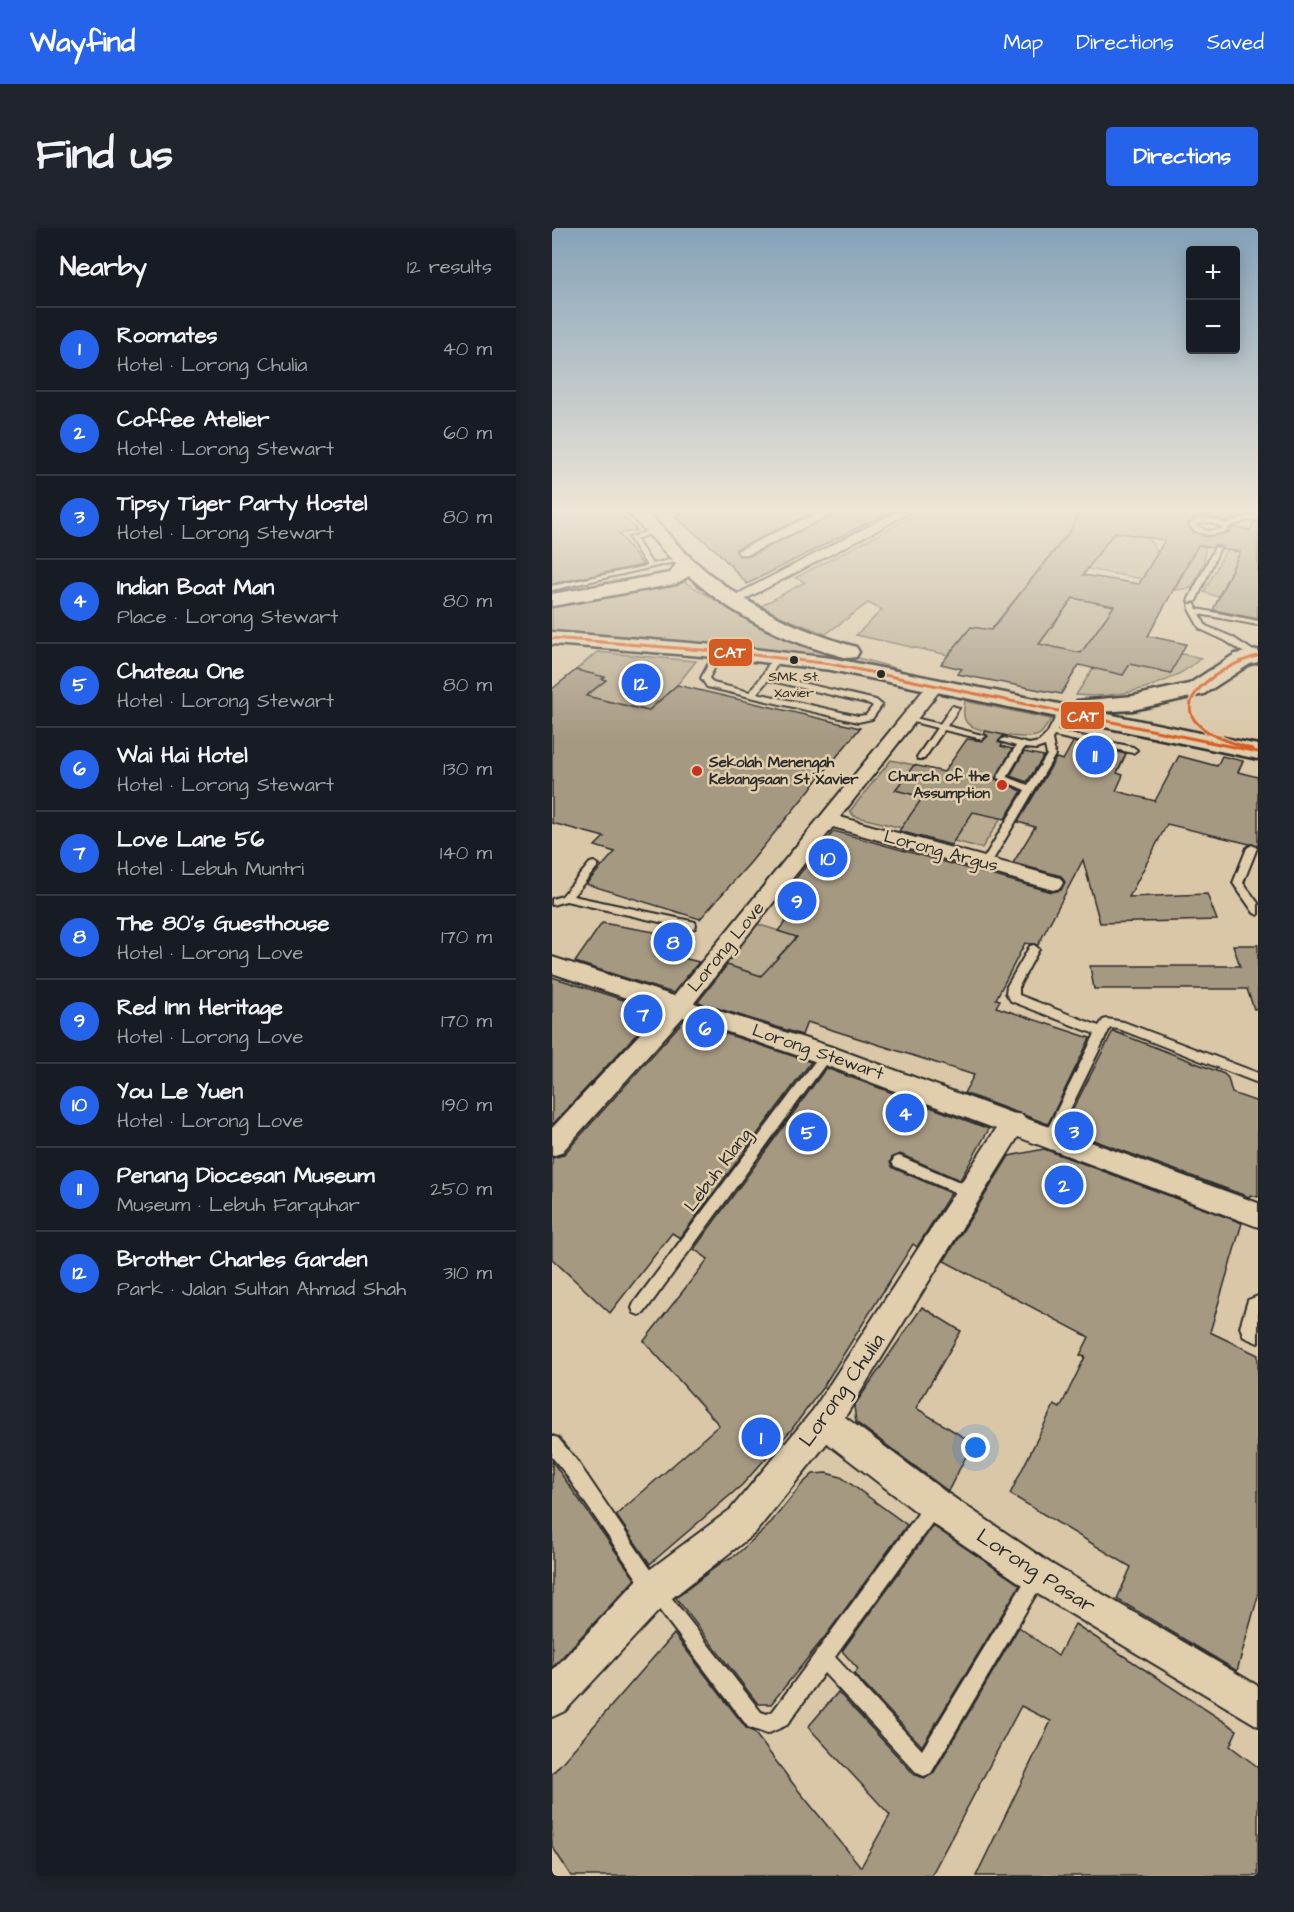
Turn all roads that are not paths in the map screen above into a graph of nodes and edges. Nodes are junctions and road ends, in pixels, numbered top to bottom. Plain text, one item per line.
1 (585, 587) edge
2 (605, 587) edge
3 (714, 587) edge
4 (759, 587) edge
5 (1200, 587) edge
6 (552, 588) edge
7 (572, 591) junction
8 (552, 600) edge
9 (731, 601) junction
10 (1192, 606) junction
11 (1258, 623) edge
12 (552, 638) edge
13 (719, 652) junction
14 (1256, 656) edge
15 (776, 658) junction
16 (766, 677) junction
17 (936, 685) junction
18 (1196, 688) junction
19 (752, 694) junction
20 (955, 708) dead end
21 (910, 720) junction
22 (1057, 723) junction
23 (942, 727) junction
24 (982, 736) dead end
25 (1005, 741) dead end
26 (1021, 745) junction
27 (1133, 750) dead end
28 (1258, 751) edge
29 (921, 757) dead end
30 (1030, 789) junction
31 (828, 820) junction
32 (1252, 848) dead end
33 (986, 863) junction
34 (594, 865) dead end
35 (1053, 883) dead end
36 (566, 898) junction
37 (552, 902) edge
38 (1258, 911) edge
39 (691, 925) dead end
40 (1034, 949) dead end
41 (552, 965) edge
42 (680, 1005) junction
43 (1102, 1032) junction
44 (826, 1055) junction
45 (1258, 1078) edge
46 (1014, 1122) junction
47 (1050, 1136) junction
48 (552, 1145) edge
49 (899, 1162) dead end
50 (971, 1193) junction
51 (1258, 1215) edge
52 (639, 1308) dead end
53 (1258, 1310) edge
54 (1258, 1329) edge
55 (824, 1421) junction
56 (552, 1444) edge
57 (934, 1505) junction
58 (1038, 1575) junction
59 (654, 1589) junction
60 (824, 1659) junction
61 (552, 1698) edge
62 (1257, 1700) edge

1 - 7 lane
2 - 7 main road
3 - 9 main road
4 - 9 street
5 - 10 lane
6 - 7 lane
7 - 8 main road
9 - 22 main road
10 - 11 lane
10 - 14 lane
12 - 13 main road
13 - 15 main road
13 - 19 lane
14 - 18 main road
15 - 16 lane
15 - 17 main road
16 - 19 lane
16 - 19 lane
17 - 21 street, Lorong Love
17 - 22 main road
18 - 22 main road
18 - 28 main road
20 - 23 lane
21 - 23 lane
21 - 31 street, Lorong Love
22 - 26 lane
22 - 27 lane
22 - 28 main road
22 - 30 lane
23 - 24 lane
23 - 29 lane
25 - 26 lane
26 - 30 lane
30 - 33 lane
31 - 33 street, Lorong Argus
31 - 42 street, Lorong Love
32 - 38 lane
33 - 35 street, Lorong Argus
34 - 36 lane
36 - 37 lane
36 - 39 lane
40 - 43 lane
41 - 42 street, Lorong Stewart
42 - 44 street, Lorong Stewart
42 - 48 street, Lorong Love
43 - 45 lane
43 - 47 lane
44 - 46 street, Lorong Stewart
44 - 52 lane, Lebuh Klang
46 - 47 street, Lorong Stewart
46 - 50 street, Lorong Chulia
47 - 51 street, Lorong Stewart
49 - 50 lane
50 - 55 street, Lorong Chulia
53 - 54 street
55 - 57 street, Lorong Pasar
55 - 59 street, Lorong Chulia
56 - 59 lane
57 - 58 street, Lorong Pasar
57 - 60 lane
58 - 60 lane
58 - 62 street, Lorong Pasar
59 - 60 lane
59 - 61 street, Lorong Chulia

